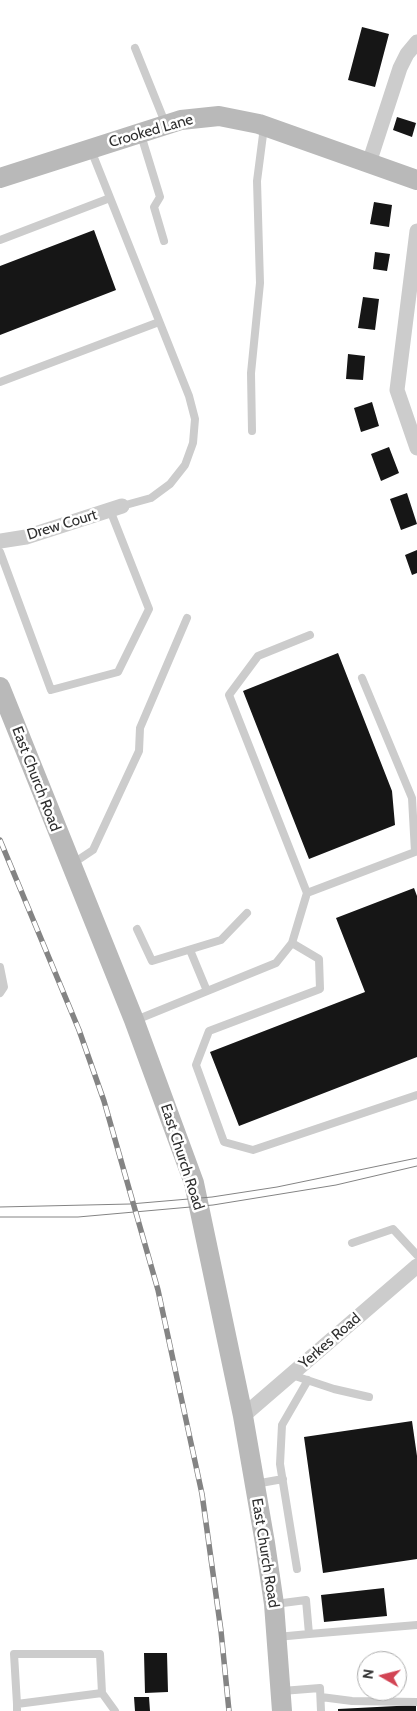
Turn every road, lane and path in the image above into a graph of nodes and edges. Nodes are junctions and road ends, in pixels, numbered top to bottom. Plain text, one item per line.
1 (417, 42) edge
2 (135, 48) dead end
3 (166, 125) junction
4 (264, 126) junction
5 (140, 133) junction
6 (91, 149) junction
7 (369, 163) junction
8 (0, 178) edge
9 (417, 180) edge
10 (110, 198) junction
11 (417, 231) edge
12 (0, 240) edge
13 (164, 241) dead end
14 (160, 322) junction
15 (0, 382) edge
16 (252, 431) dead end
17 (417, 448) edge
18 (116, 508) junction
19 (0, 541) edge
20 (0, 552) edge
21 (187, 618) dead end
22 (310, 635) dead end
23 (362, 678) dead end
24 (0, 687) edge
25 (416, 853) edge
26 (70, 865) junction
27 (308, 893) junction
28 (247, 913) dead end
29 (137, 928) dead end
30 (292, 944) junction
31 (190, 950) junction
32 (0, 967) edge
33 (207, 990) junction
34 (0, 993) edge
35 (134, 1020) junction
36 (417, 1095) edge
37 (352, 1243) dead end
38 (417, 1255) edge
39 (417, 1266) edge
40 (292, 1375) junction
41 (308, 1380) junction
42 (369, 1397) dead end
43 (243, 1416) junction
44 (282, 1479) junction
45 (255, 1484) junction
46 (296, 1568) dead end
47 (274, 1604) junction
48 (417, 1625) edge
49 (309, 1634) junction
50 (277, 1637) junction
51 (281, 1691) junction
52 (102, 1693) junction
53 (321, 1696) junction
54 (417, 1702) edge
55 (17, 1707) edge
56 (115, 1711) edge
57 (282, 1711) edge
58 (321, 1711) edge

1 - 7 street
2 - 3 lane
3 - 4 street, Crooked Lane
3 - 5 street, Crooked Lane
4 - 7 street, Crooked Lane
4 - 16 lane
5 - 6 street, Crooked Lane
5 - 13 lane
6 - 8 street, Crooked Lane
6 - 10 lane
7 - 9 street, Crooked Lane
10 - 12 lane
10 - 14 lane
11 - 17 street
14 - 15 lane
14 - 18 lane
18 - 19 street, Drew Court
18 - 20 lane
21 - 26 lane
22 - 27 lane
23 - 25 lane
24 - 26 street, East Church Road
25 - 27 lane
26 - 35 street, East Church Road
27 - 30 lane
28 - 31 lane
29 - 31 lane
30 - 33 lane
30 - 36 lane
31 - 33 lane
32 - 34 lane
33 - 35 lane
35 - 43 street, East Church Road
37 - 38 lane
39 - 40 street, Yerkes Road
40 - 41 lane
40 - 43 street, Yerkes Road
41 - 42 lane
41 - 44 lane
43 - 45 street, East Church Road
44 - 45 lane
44 - 46 lane
45 - 47 street, East Church Road
47 - 49 lane
47 - 50 street, East Church Road
48 - 49 lane
49 - 50 lane
50 - 51 street, East Church Road
51 - 53 lane
51 - 57 street, East Church Road
52 - 55 lane
52 - 55 lane
52 - 56 lane
53 - 54 lane
53 - 58 lane

